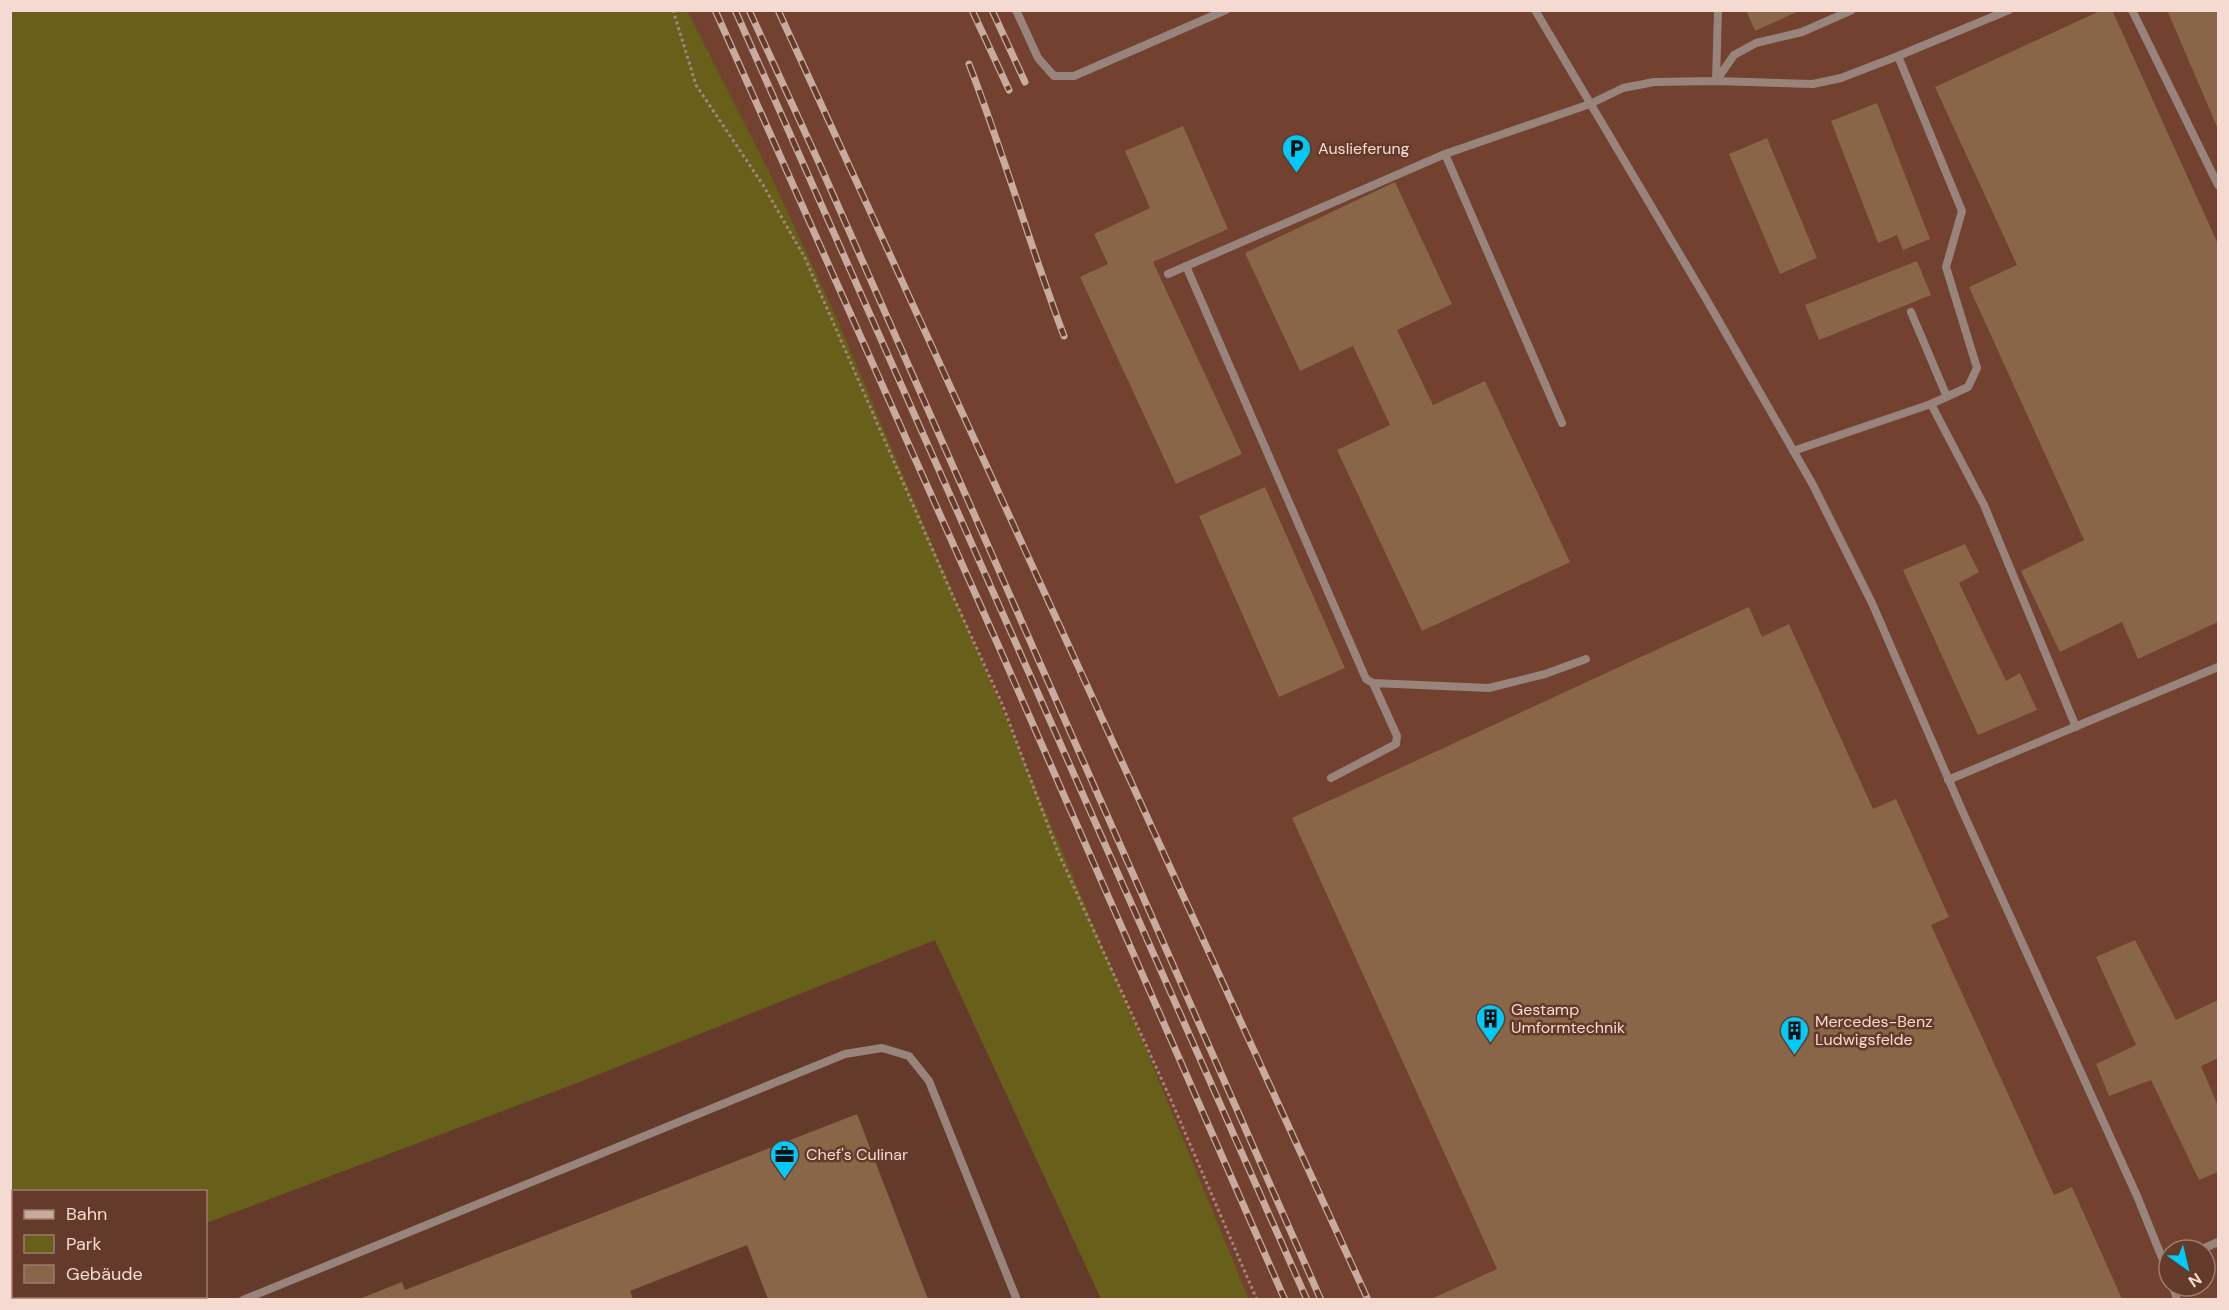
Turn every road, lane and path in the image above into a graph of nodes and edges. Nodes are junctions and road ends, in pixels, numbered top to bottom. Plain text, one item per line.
1 (673, 10) edge
2 (1016, 10) edge
3 (1226, 10) edge
4 (1535, 10) edge
5 (1718, 10) edge
6 (1852, 10) edge
7 (2009, 10) edge
8 (2132, 10) edge
9 (1898, 56) junction
10 (1716, 81) junction
11 (1590, 104) junction
12 (1445, 154) junction
13 (2218, 185) edge
14 (1186, 266) junction
15 (1168, 274) dead end
16 (1911, 312) dead end
17 (1947, 397) junction
18 (1931, 404) junction
19 (1562, 423) dead end
20 (1793, 452) junction
21 (1586, 659) dead end
22 (2218, 667) edge
23 (1373, 683) junction
24 (2076, 728) junction
25 (1330, 778) dead end
26 (1948, 780) junction
27 (2157, 1241) edge
28 (243, 1299) edge
29 (1017, 1299) edge
30 (1257, 1299) edge

1 - 30 path
2 - 3 lane
4 - 11 lane
5 - 10 lane
6 - 10 lane
7 - 9 lane
8 - 13 lane
9 - 10 lane
9 - 17 lane
10 - 11 lane
11 - 12 lane
11 - 20 lane
12 - 14 lane
12 - 19 lane
14 - 15 lane
14 - 23 lane
16 - 17 lane
17 - 18 lane
18 - 20 lane
18 - 24 lane
20 - 26 lane
21 - 23 lane
22 - 24 lane
23 - 25 lane
24 - 26 lane
26 - 27 lane
28 - 29 lane

